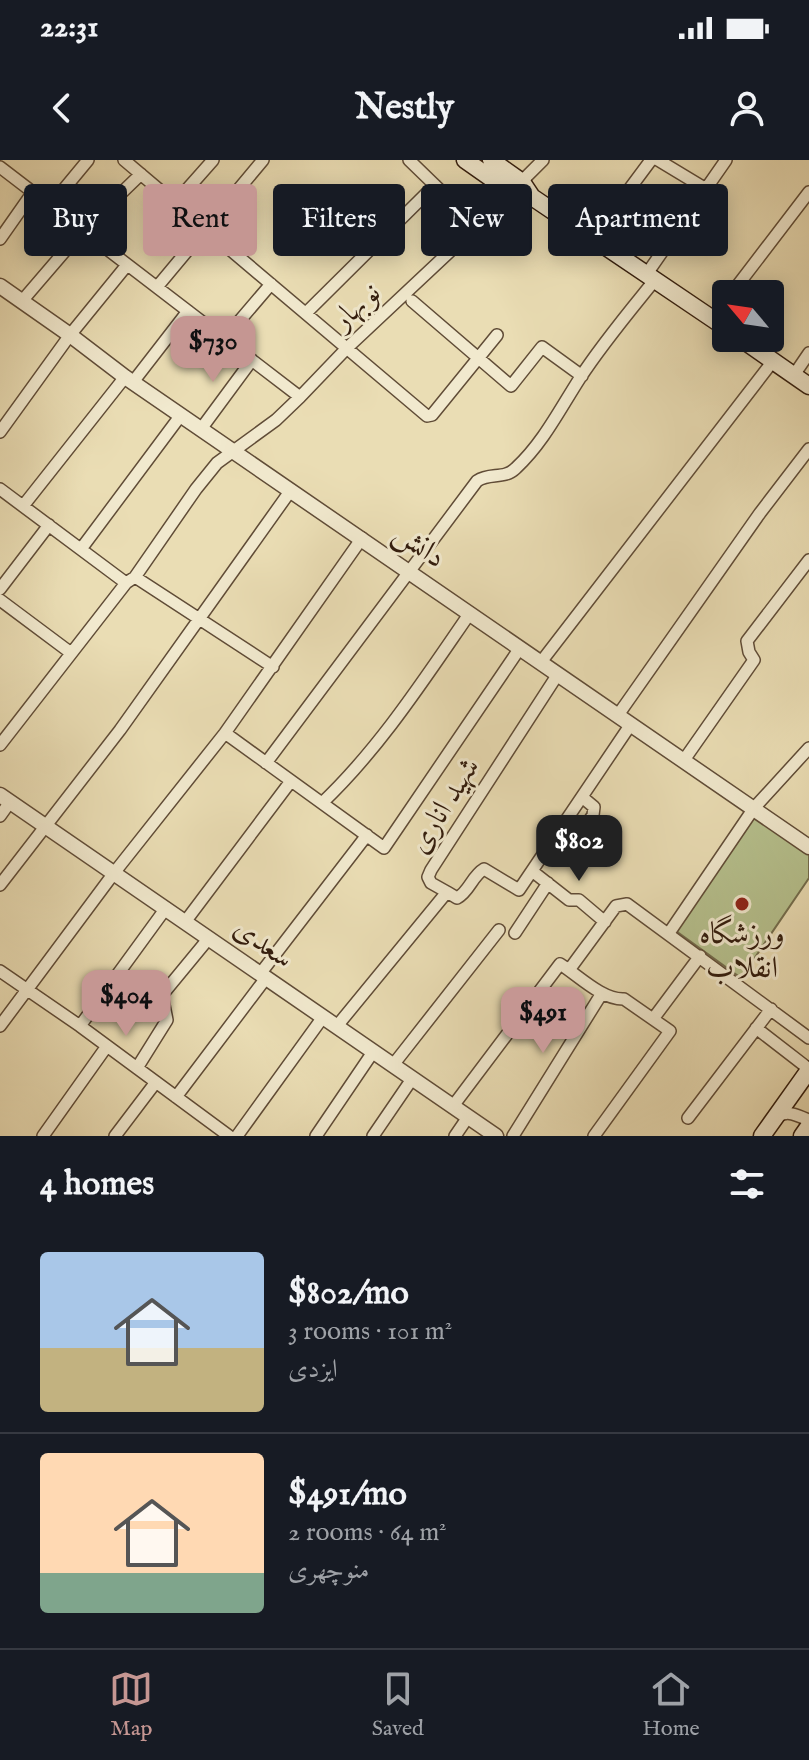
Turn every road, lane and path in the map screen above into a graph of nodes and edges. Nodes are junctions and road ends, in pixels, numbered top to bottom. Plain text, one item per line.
1 (88, 160) edge
2 (124, 160) edge
3 (213, 160) edge
4 (263, 160) edge
5 (409, 160) edge
6 (465, 160) edge
7 (491, 160) edge
8 (651, 160) edge
9 (658, 160) edge
10 (726, 160) edge
11 (537, 162) edge
12 (0, 167) edge
13 (141, 174) junction
14 (68, 184) edge
15 (153, 184) edge
16 (192, 184) edge
17 (243, 184) edge
18 (434, 184) edge
19 (510, 184) edge
20 (513, 184) edge
21 (520, 184) edge
22 (633, 184) edge
23 (698, 184) edge
24 (709, 184) edge
25 (24, 185) edge
26 (127, 188) edge
27 (809, 192) edge
28 (421, 199) edge
29 (24, 205) edge
30 (0, 239) edge
31 (61, 256) edge
32 (116, 256) edge
33 (182, 256) edge
34 (238, 256) edge
35 (445, 256) edge
36 (619, 256) edge
37 (664, 256) edge
38 (127, 265) junction
39 (650, 278) junction
40 (742, 280) edge
41 (271, 284) junction
42 (157, 287) junction
43 (1, 290) edge
44 (22, 301) junction
45 (412, 301) dead end
46 (188, 311) junction
47 (306, 313) junction
48 (712, 319) edge
49 (70, 335) junction
50 (497, 335) dead end
51 (224, 339) junction
52 (347, 348) junction
53 (760, 352) edge
54 (809, 353) edge
55 (478, 357) junction
56 (252, 360) junction
57 (773, 361) junction
58 (794, 375) junction
59 (582, 376) junction
60 (129, 380) junction
61 (809, 386) edge
62 (300, 397) junction
63 (181, 415) junction
64 (201, 429) junction
65 (0, 432) edge
66 (809, 449) edge
67 (233, 450) junction
68 (0, 489) edge
69 (291, 490) junction
70 (23, 506) junction
71 (49, 525) junction
72 (362, 538) junction
73 (81, 549) junction
74 (809, 560) edge
75 (411, 572) junction
76 (130, 580) junction
77 (0, 589) edge
78 (0, 600) edge
79 (470, 613) junction
80 (199, 618) junction
81 (520, 648) junction
82 (71, 653) junction
83 (541, 662) junction
84 (273, 667) junction
85 (558, 674) junction
86 (618, 715) junction
87 (631, 724) junction
88 (225, 733) junction
89 (0, 745) edge
90 (809, 748) edge
91 (684, 760) junction
92 (266, 763) junction
93 (291, 781) junction
94 (582, 797) junction
95 (5, 798) edge
96 (322, 803) junction
97 (754, 808) junction
98 (0, 816) edge
99 (45, 826) junction
100 (367, 835) junction
101 (809, 847) edge
102 (562, 860) dead end
103 (532, 871) junction
104 (114, 873) junction
105 (548, 883) junction
106 (0, 885) edge
107 (447, 892) junction
108 (166, 908) junction
109 (185, 922) junction
110 (605, 922) junction
111 (499, 930) dead end
112 (515, 933) dead end
113 (669, 933) junction
114 (209, 938) junction
115 (700, 956) junction
116 (569, 970) junction
117 (0, 971) edge
118 (263, 976) junction
119 (26, 989) junction
120 (602, 993) junction
121 (771, 1009) junction
122 (323, 1017) junction
123 (653, 1019) junction
124 (0, 1026) edge
125 (80, 1026) junction
126 (337, 1026) junction
127 (756, 1028) junction
128 (809, 1038) edge
129 (107, 1046) junction
130 (373, 1052) junction
131 (393, 1065) junction
132 (137, 1068) junction
133 (809, 1069) edge
134 (412, 1079) junction
135 (156, 1082) junction
136 (791, 1095) junction
137 (176, 1097) junction
138 (453, 1106) junction
139 (468, 1117) junction
140 (775, 1117) junction
141 (688, 1118) dead end
142 (806, 1124) edge
143 (43, 1136) edge
144 (115, 1136) edge
145 (229, 1136) edge
146 (237, 1136) edge
147 (316, 1136) edge
148 (373, 1136) edge
149 (455, 1136) edge
150 (496, 1136) edge
151 (513, 1136) edge
152 (594, 1136) edge
153 (762, 1136) edge

1 - 14 street
2 - 13 street
3 - 16 street
4 - 17 street
5 - 18 street
6 - 19 main road
7 - 20 main road
8 - 22 street
9 - 23 street
10 - 24 street
11 - 21 street, نوبهار
12 - 25 street
13 - 15 street
13 - 26 street
27 - 40 street
28 - 47 street
29 - 30 street
31 - 44 street
32 - 38 street
33 - 42 street
34 - 41 street
35 - 52 street, نوبهار
36 - 39 main road
37 - 39 street
38 - 42 street
38 - 49 street
39 - 48 main road
39 - 59 street
41 - 47 street
41 - 51 street
42 - 46 street
43 - 44 street, دانش
44 - 49 street, دانش
45 - 55 street
46 - 51 street
46 - 60 street
47 - 52 street
49 - 60 street, دانش
49 - 65 street
50 - 55 street
51 - 56 street
52 - 55 street
52 - 62 street, نوبهار
53 - 57 main road
54 - 58 street
55 - 59 street
56 - 62 street
56 - 64 street
57 - 58 main road
57 - 83 street
58 - 61 main road
59 - 75 street
60 - 63 street, دانش
60 - 70 street
62 - 67 street, نوبهار
63 - 64 street, دانش
63 - 73 street
64 - 67 street, دانش
66 - 86 street
67 - 69 street, دانش
67 - 76 street, نوبهار
68 - 70 street
69 - 72 street, دانش
69 - 80 street
70 - 71 street
71 - 73 street
71 - 77 street
72 - 75 street, دانش
72 - 84 street
73 - 76 street
74 - 91 street
75 - 79 street, دانش
75 - 92 street
76 - 80 street
76 - 82 street, نوبهار
78 - 82 street
79 - 81 street, دانش
79 - 96 street
80 - 84 street
80 - 99 street
81 - 83 street, دانش
81 - 100 street
82 - 89 street, نوبهار
83 - 85 street, دانش
84 - 88 street
85 - 86 street, دانش
85 - 107 street, شهید اناری
86 - 87 street, دانش
87 - 91 street, دانش
87 - 94 street
88 - 92 street
88 - 104 street
90 - 97 street
91 - 97 street, دانش
92 - 93 street
93 - 96 street
93 - 109 street
94 - 102 street
94 - 103 street
95 - 98 street
95 - 99 street, سعدی
96 - 100 street
97 - 101 street, دانش
97 - 113 street
99 - 104 street, سعدی
99 - 106 street
100 - 118 street
103 - 105 street
103 - 107 street
104 - 108 street, سعدی
104 - 119 street
105 - 110 street
105 - 112 street
107 - 126 street, شهید اناری
108 - 109 street, سعدی
108 - 125 street
109 - 114 street, سعدی
110 - 113 street
110 - 116 street
111 - 131 street
113 - 115 street
114 - 118 street, سعدی
114 - 132 street
115 - 121 street
115 - 123 street
116 - 120 street
116 - 138 street
117 - 119 street
118 - 122 street, سعدی
118 - 137 street
119 - 124 street
119 - 125 street
120 - 123 street
120 - 151 street
121 - 127 street
121 - 128 street
122 - 126 street, سعدی
122 - 146 street
123 - 152 street
125 - 129 street
126 - 130 street, سعدی
127 - 133 street
127 - 141 street
129 - 132 street
129 - 143 street
130 - 131 street, سعدی
130 - 147 street
131 - 134 street, سعدی
132 - 135 street
133 - 136 main road
134 - 138 street, سعدی
134 - 148 street
135 - 137 street
135 - 144 street
136 - 140 main road
136 - 142 street
137 - 145 street
138 - 139 street, سعدی
139 - 149 street
139 - 150 street, سعدی
140 - 142 street
140 - 153 main road

